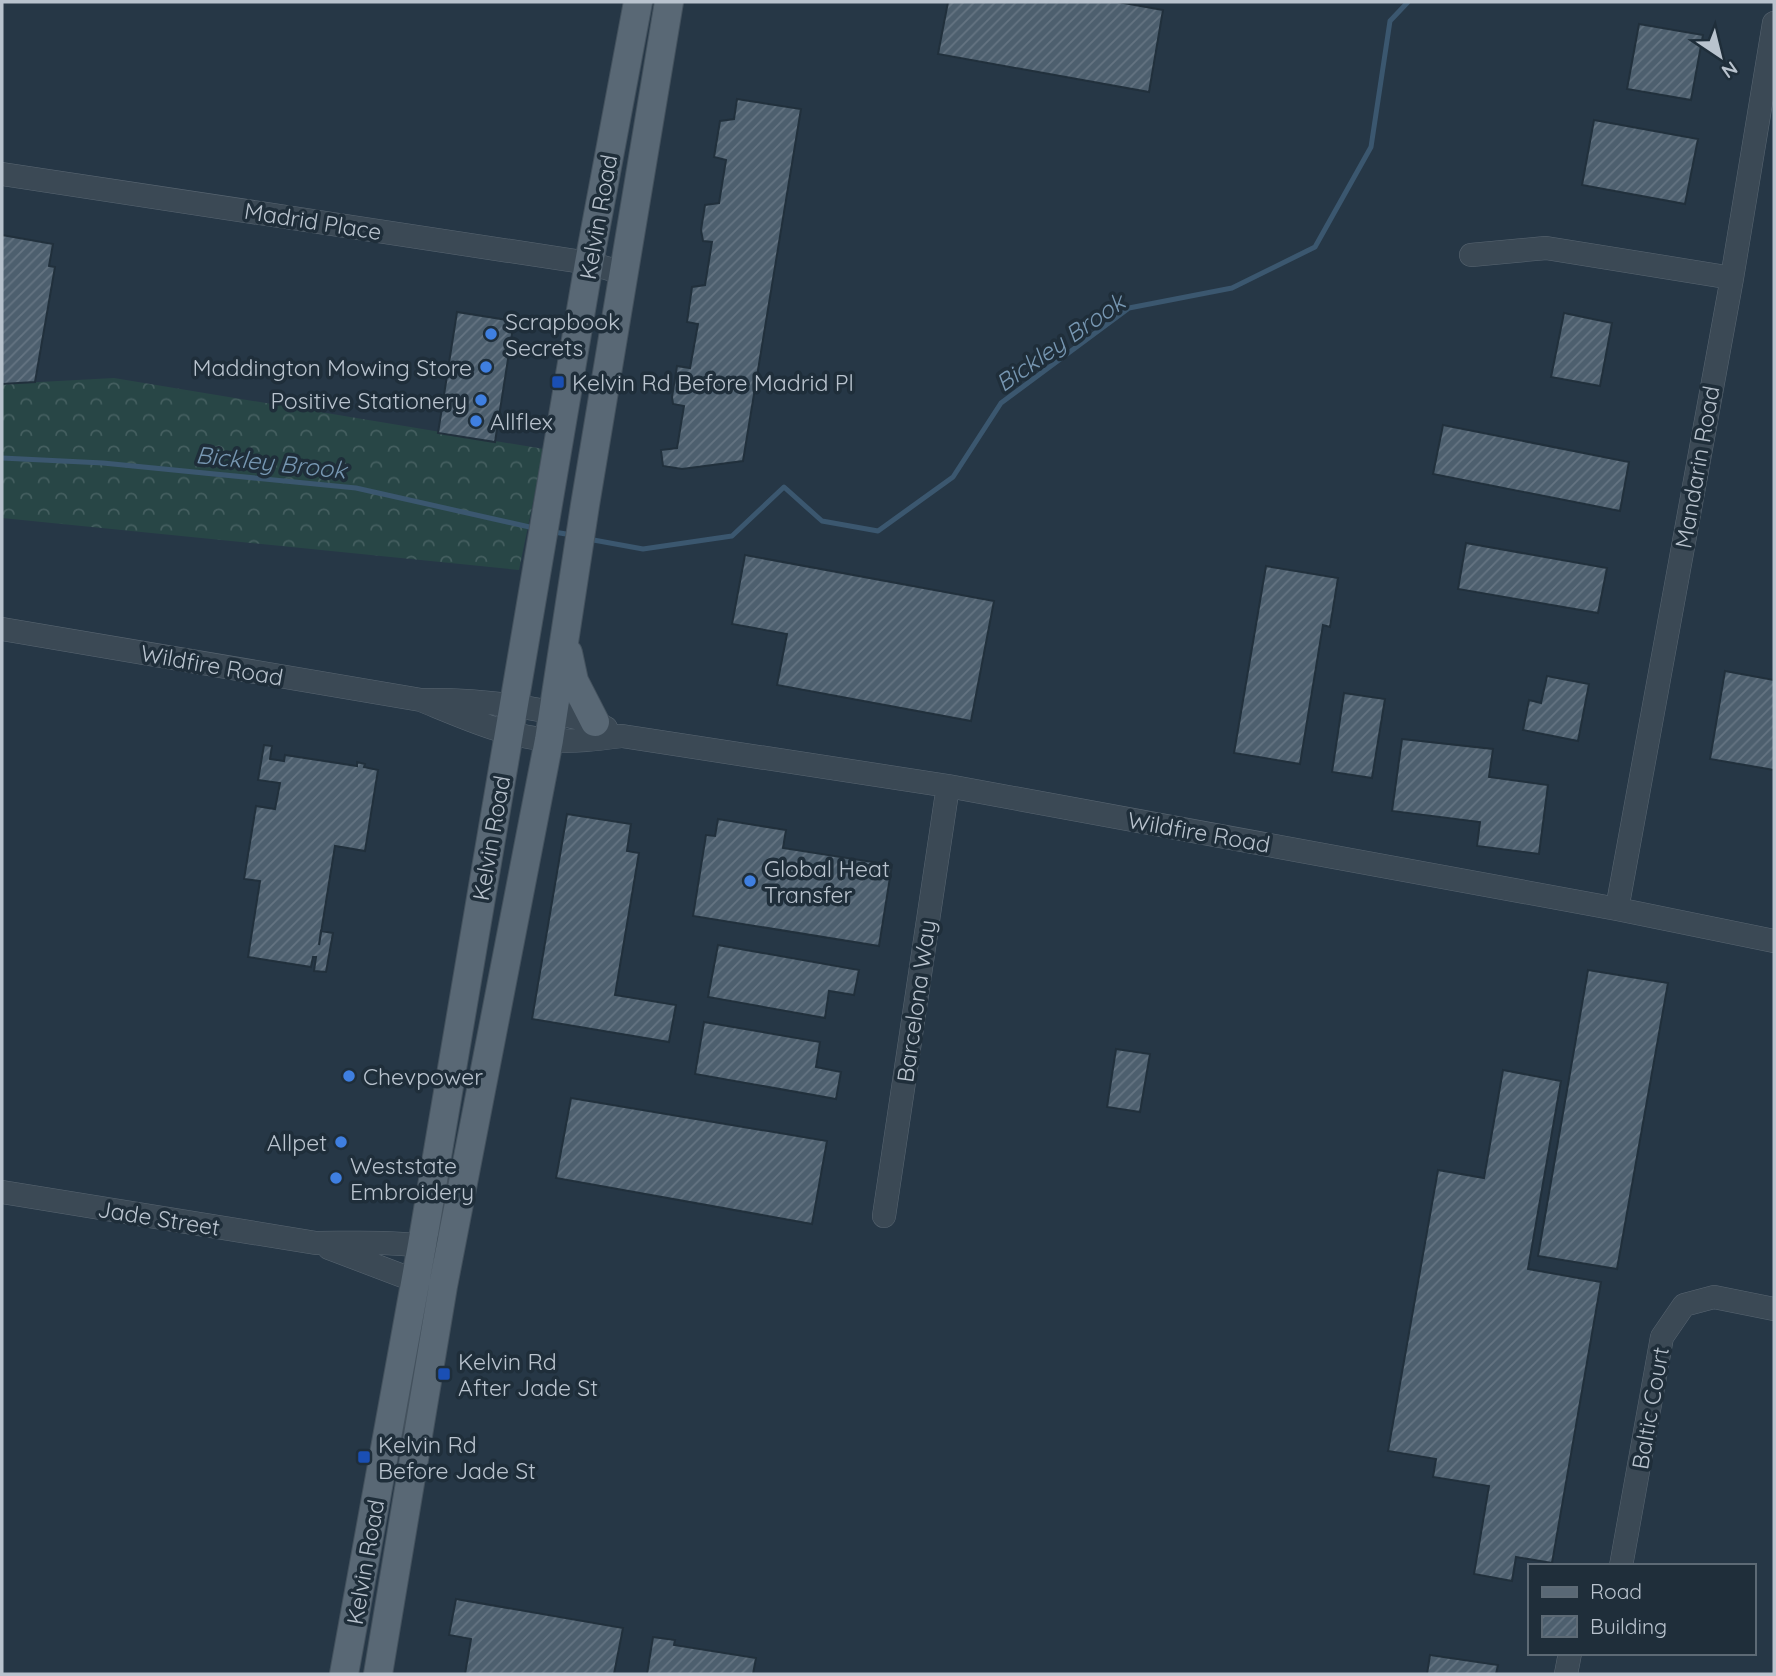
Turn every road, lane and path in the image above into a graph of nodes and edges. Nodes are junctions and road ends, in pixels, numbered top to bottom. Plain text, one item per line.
1 (636, 13) edge
2 (666, 15) edge
3 (1774, 23) edge
4 (2, 174) edge
5 (1471, 255) dead end
6 (589, 263) junction
7 (623, 273) junction
8 (1732, 278) junction
9 (2, 629) edge
10 (565, 640) junction
11 (421, 700) junction
12 (514, 704) junction
13 (554, 712) junction
14 (594, 722) junction
15 (510, 732) junction
16 (622, 736) junction
17 (549, 740) junction
18 (948, 786) junction
19 (1616, 909) junction
20 (1774, 941) edge
21 (2, 1192) edge
22 (884, 1216) dead end
23 (316, 1243) junction
24 (422, 1245) junction
25 (450, 1251) junction
26 (416, 1281) junction
27 (443, 1286) junction
28 (1774, 1309) edge
29 (415, 1451) junction
30 (379, 1484) junction
31 (1621, 1564) edge
32 (1570, 1655) edge
33 (344, 1674) edge
34 (378, 1674) edge
35 (1566, 1674) edge

1 - 2 main road
1 - 6 main road, Kelvin Road
2 - 7 main road, Kelvin Road
3 - 8 street, Mandarin Road
4 - 6 street, Madrid Place
5 - 8 street
6 - 7 street, Madrid Place
6 - 12 main road, Kelvin Road
7 - 10 main road, Kelvin Road
8 - 19 street, Mandarin Road
9 - 11 street, Wildfire Road
10 - 13 main road, Kelvin Road
10 - 14 main road
11 - 12 street, Wildfire Road
11 - 15 street, Wildfire Road
12 - 13 street, Wildfire Road
12 - 15 main road, Kelvin Road
13 - 14 street, Wildfire Road
13 - 17 main road, Kelvin Road
14 - 16 street, Wildfire Road
15 - 17 street, Wildfire Road
15 - 24 main road, Kelvin Road
16 - 17 street, Wildfire Road
16 - 18 street, Wildfire Road
17 - 25 main road, Kelvin Road
18 - 19 street, Wildfire Road
18 - 22 street, Barcelona Way
19 - 20 street, Wildfire Road
21 - 23 street, Jade Street
23 - 24 street, Jade Street
23 - 26 street, Jade Street
24 - 25 street, Jade Street
24 - 26 main road, Kelvin Road
25 - 27 main road, Kelvin Road
26 - 27 street, Jade Street
26 - 30 main road, Kelvin Road
27 - 29 main road, Kelvin Road
28 - 31 street, Baltic Court
29 - 30 main road
29 - 34 main road, Kelvin Road
30 - 33 main road, Kelvin Road
32 - 35 street

